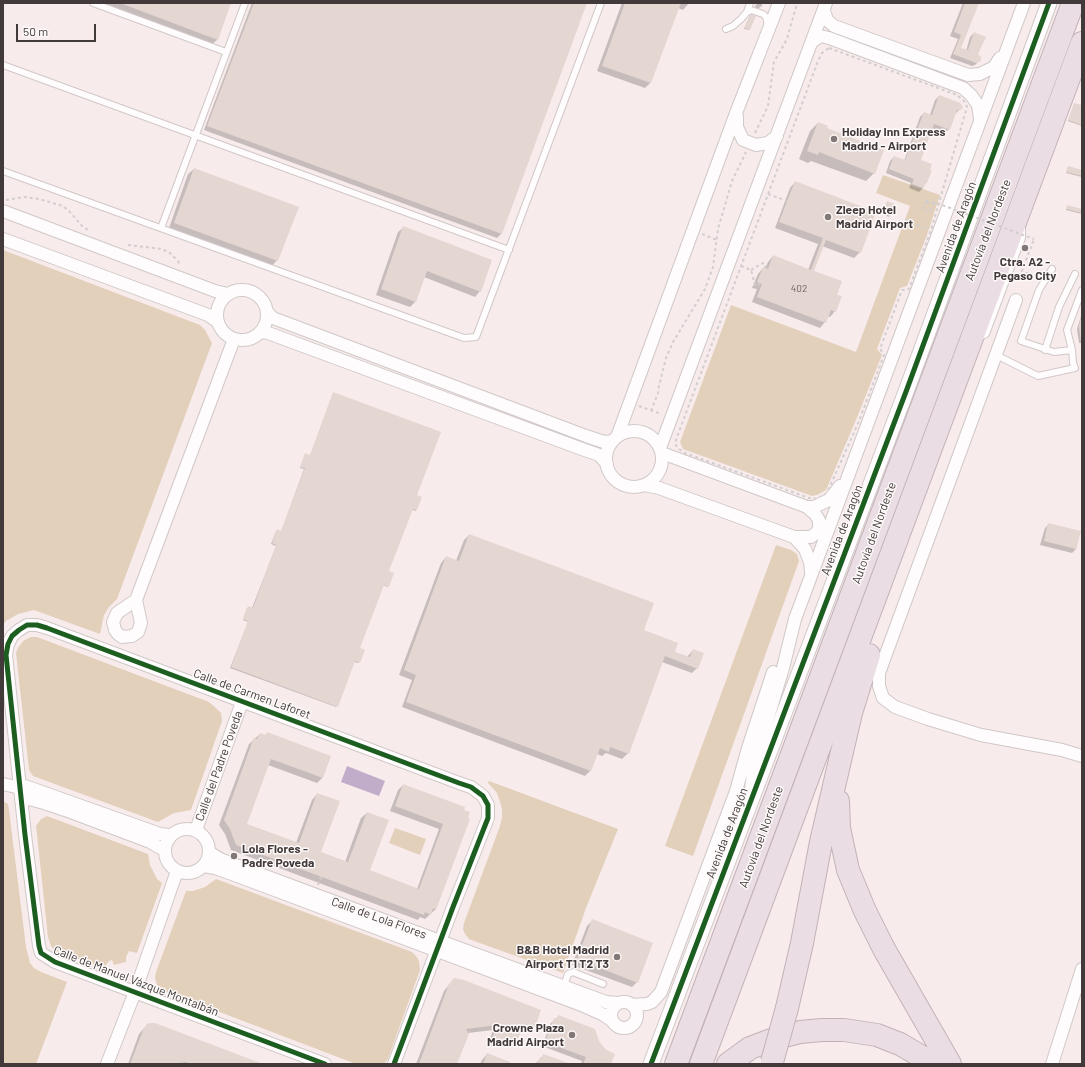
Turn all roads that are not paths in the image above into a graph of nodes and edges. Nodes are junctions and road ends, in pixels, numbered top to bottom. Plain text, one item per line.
1 (93, 3) edge
2 (245, 3) edge
3 (601, 3) edge
4 (750, 3) edge
5 (779, 3) edge
6 (1024, 3) edge
7 (1049, 3) edge
8 (1073, 3) edge
9 (825, 7) edge
10 (747, 12) junction
11 (726, 29) dead end
12 (768, 31) junction
13 (812, 42) junction
14 (1082, 44) edge
15 (1006, 49) junction
16 (226, 52) junction
17 (3, 65) edge
18 (736, 113) junction
19 (980, 119) junction
20 (196, 135) junction
21 (777, 136) junction
22 (3, 171) edge
23 (3, 211) edge
24 (161, 228) junction
25 (3, 239) edge
26 (509, 250) junction
27 (1052, 269) dead end
28 (1074, 274) dead end
29 (1082, 290) edge
30 (228, 294) junction
31 (1016, 300) dead end
32 (267, 312) junction
33 (218, 322) junction
34 (260, 332) junction
35 (234, 339) junction
36 (1045, 350) junction
37 (1072, 350) junction
38 (996, 355) junction
39 (1082, 367) edge
40 (1075, 368) junction
41 (948, 404) junction
42 (615, 439) junction
43 (661, 450) junction
44 (607, 464) junction
45 (848, 476) junction
46 (644, 485) junction
47 (807, 507) junction
48 (794, 537) junction
49 (811, 575) junction
50 (136, 600) dead end
51 (795, 619) junction
52 (242, 702) junction
53 (851, 713) junction
54 (1082, 756) edge
55 (3, 784) edge
56 (20, 786) junction
57 (21, 800) junction
58 (750, 800) junction
59 (196, 830) junction
60 (170, 836) junction
61 (164, 850) junction
62 (210, 852) junction
63 (204, 866) junction
64 (177, 871) junction
65 (438, 946) junction
66 (1082, 969) edge
67 (603, 984) dead end
68 (564, 986) junction
69 (135, 992) junction
70 (618, 1003) junction
71 (632, 1005) junction
72 (611, 1020) junction
73 (844, 1030) junction
74 (771, 1063) edge
75 (107, 1064) edge
76 (325, 1064) edge
77 (394, 1064) edge
78 (651, 1064) edge
79 (676, 1064) edge
80 (701, 1064) edge
81 (728, 1064) edge
82 (919, 1064) edge
83 (932, 1064) edge
84 (950, 1064) edge
85 (1052, 1064) edge

1 - 16 lane
2 - 16 lane
3 - 26 lane
4 - 10 lane
5 - 12 street
6 - 15 street
7 - 58 street, Avenida de Aragón
8 - 79 highway, Autovía del Nordeste
9 - 13 street
9 - 15 street
10 - 11 lane
10 - 12 lane
12 - 18 street
13 - 19 street
13 - 21 street
14 - 41 highway, Autovía del Nordeste
15 - 19 street
16 - 20 lane
17 - 20 lane
18 - 21 street
18 - 42 street
19 - 45 street
20 - 24 lane
20 - 26 lane
21 - 43 street
22 - 24 lane
23 - 30 street
24 - 26 lane
25 - 33 street
27 - 36 lane
28 - 36 lane
29 - 37 lane
30 - 32 street
30 - 33 street
31 - 38 street
32 - 34 street
32 - 42 street
33 - 35 street
34 - 35 street
34 - 44 street
35 - 50 street
36 - 37 lane
37 - 40 lane
38 - 40 lane
38 - 54 street
39 - 40 lane
41 - 53 highway
41 - 80 highway, Autovía del Nordeste
42 - 43 street
42 - 44 street
43 - 46 street
43 - 47 street
44 - 46 street
45 - 47 street
45 - 49 street
46 - 48 street
47 - 48 street
48 - 49 street
49 - 51 street
51 - 58 street
51 - 71 street, Avenida de Aragón
52 - 56 street, Calle de Carmen Laforet
52 - 59 street, Calle del Padre Poveda
52 - 65 street, Calle de Carmen Laforet
53 - 74 highway, bridge
53 - 84 highway
55 - 56 street
56 - 57 street, Calle de Carmen Laforet
56 - 60 street
57 - 61 street
57 - 69 street, Calle de Manuel Vázque Montalbán
58 - 78 street, Avenida de Aragón
59 - 60 street
59 - 62 street
60 - 61 street
61 - 64 street
62 - 63 street
62 - 65 street, Calle de Lola Flores
63 - 64 street
63 - 65 street, Calle de Lola Flores
64 - 69 street
65 - 68 street, Calle de Lola Flores
65 - 72 street, Calle de Lola Flores
65 - 77 street
66 - 85 street
67 - 68 lane
68 - 70 street, Calle de Lola Flores
69 - 75 street
69 - 76 street, Calle de Manuel Vázque Montalbán
70 - 71 street
70 - 72 street
71 - 72 street
73 - 81 highway
73 - 82 highway
73 - 83 highway

